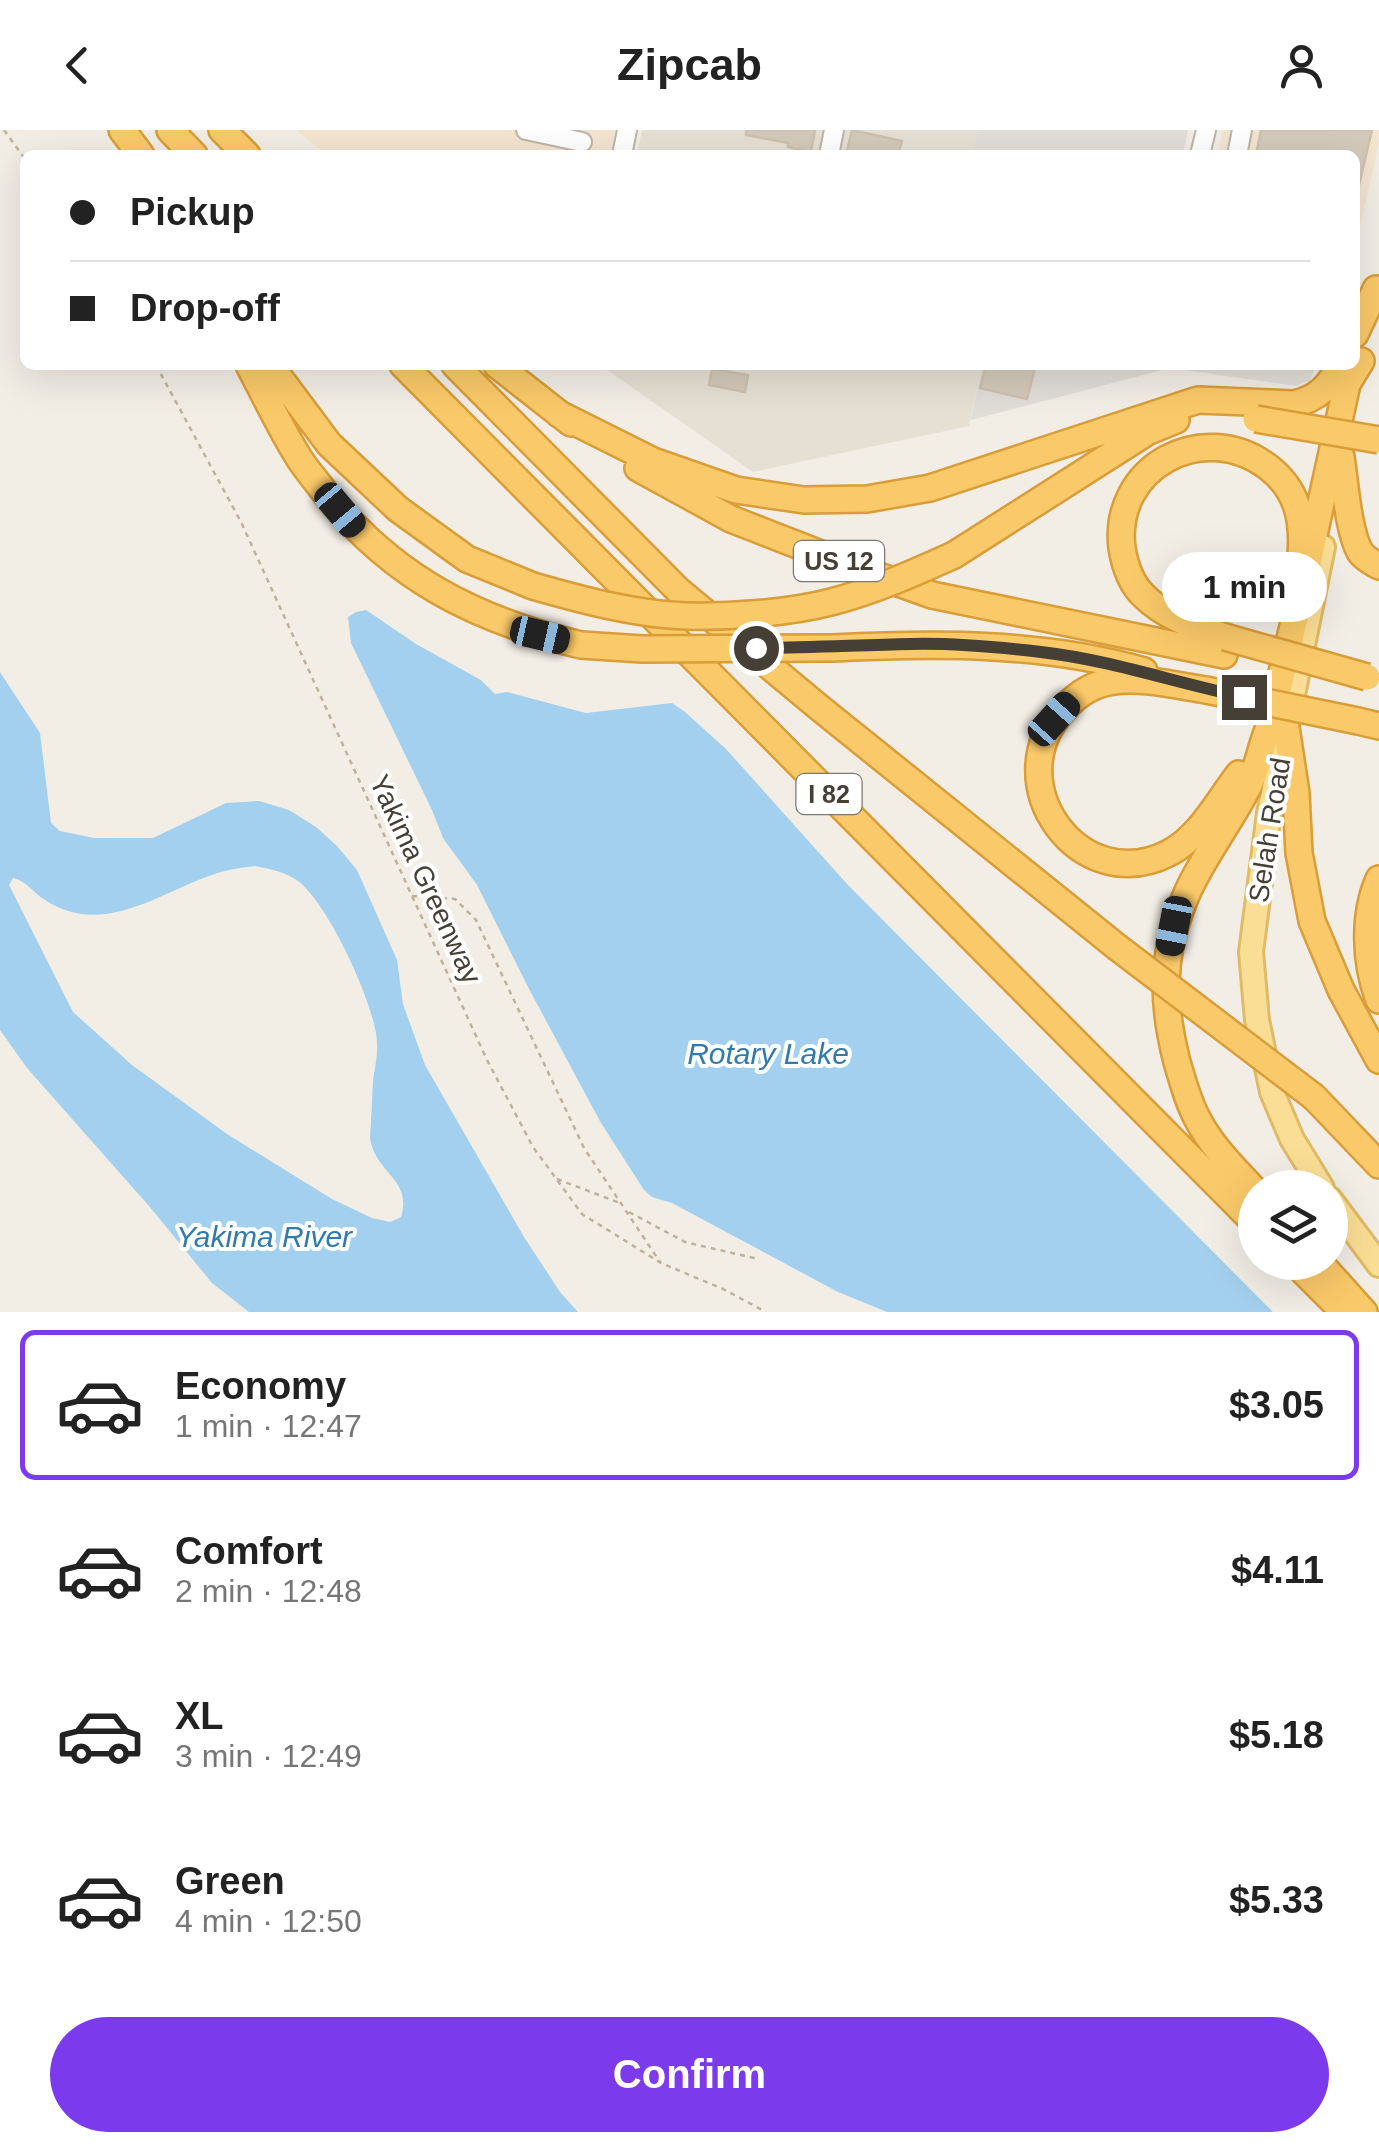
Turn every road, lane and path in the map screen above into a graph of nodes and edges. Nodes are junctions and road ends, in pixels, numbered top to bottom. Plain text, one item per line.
1 (4, 130) edge
2 (122, 130) edge
3 (170, 130) edge
4 (526, 130) edge
5 (225, 132) edge
6 (582, 142) dead end
7 (137, 150) edge
8 (189, 150) edge
9 (244, 150) edge
10 (20, 152) edge
11 (1378, 283) edge
12 (1360, 323) edge
13 (1360, 334) edge
14 (159, 370) edge
15 (252, 370) edge
16 (274, 370) edge
17 (408, 370) edge
18 (461, 370) edge
19 (503, 370) edge
20 (1343, 370) edge
21 (1349, 370) edge
22 (1349, 370) edge
23 (559, 414) junction
24 (1379, 440) edge
25 (1340, 457) junction
26 (1379, 566) edge
27 (1301, 624) junction
28 (1225, 646) junction
29 (1372, 683) edge
30 (1206, 690) junction
31 (1369, 723) edge
32 (1286, 727) junction
33 (1260, 746) junction
34 (1379, 879) edge
35 (412, 896) junction
36 (1379, 1000) edge
37 (1379, 1060) edge
38 (1379, 1165) edge
39 (1311, 1170) edge
40 (1238, 1173) edge
41 (557, 1180) junction
42 (621, 1204) junction
43 (1238, 1206) edge
44 (625, 1210) junction
45 (1348, 1223) edge
46 (758, 1259) dead end
47 (661, 1263) junction
48 (1379, 1264) edge
49 (1312, 1280) edge
50 (1335, 1280) edge
51 (766, 1312) edge
52 (1344, 1312) edge
53 (1364, 1312) edge

1 - 10 path
2 - 7 highway
3 - 8 highway
4 - 6 street
5 - 9 highway
11 - 12 highway
11 - 13 main road, Selah Road
14 - 35 path, Yakima Greenway
15 - 30 highway, bridge
16 - 24 highway, bridge
17 - 43 highway, I 82
18 - 38 highway, I 82, bridge
19 - 23 highway, US 12
20 - 23 highway
21 - 25 main road, Selah Road
22 - 27 highway
23 - 28 highway, US 12
25 - 26 highway
25 - 27 main road, Selah Road
27 - 28 highway
27 - 32 main road, Selah Road
27 - 33 highway
28 - 29 highway, US 12
30 - 31 highway, bridge
30 - 33 highway
32 - 37 highway
32 - 39 main road, Selah Road
33 - 40 highway
34 - 36 highway
35 - 41 path, Yakima Greenway
35 - 42 path
41 - 42 path
41 - 47 path, Yakima Greenway
42 - 44 path
44 - 46 path
44 - 47 path
45 - 48 main road
47 - 51 path, Yakima Greenway
49 - 52 highway
50 - 53 highway

